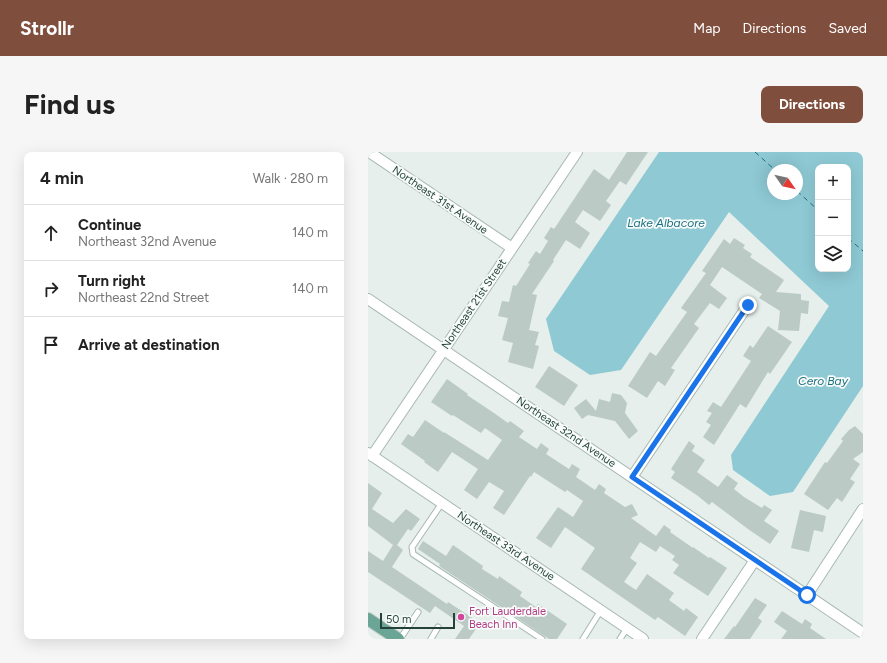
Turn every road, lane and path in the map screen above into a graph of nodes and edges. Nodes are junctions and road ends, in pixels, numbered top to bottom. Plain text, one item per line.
1 (369, 152) edge
2 (577, 152) edge
3 (512, 248) junction
4 (368, 299) edge
5 (748, 305) dead end
6 (443, 350) junction
7 (370, 455) edge
8 (632, 477) junction
9 (442, 503) junction
10 (863, 509) edge
11 (755, 560) junction
12 (807, 595) junction
13 (601, 610) junction
14 (418, 612) dead end
15 (368, 619) edge
16 (438, 627) dead end
17 (627, 628) junction
18 (863, 632) edge
19 (399, 639) edge
20 (431, 639) edge
21 (542, 639) edge
22 (582, 639) edge
23 (620, 639) edge
24 (643, 639) edge
25 (702, 639) edge

1 - 3 street, Northeast 31st Avenue
2 - 3 street, Northeast 21st Street
3 - 6 street, Northeast 21st Street
4 - 6 street, Northeast 32nd Avenue
5 - 8 street
6 - 7 street, Northeast 21st Street
6 - 8 street, Northeast 32nd Avenue
7 - 9 street, Northeast 33rd Avenue
8 - 11 street, Northeast 32nd Avenue
9 - 13 street, Northeast 33rd Avenue
9 - 21 lane
10 - 12 street
11 - 12 street, Northeast 32nd Avenue
11 - 25 street
12 - 18 street, Northeast 32nd Avenue
13 - 17 street, Northeast 33rd Avenue
13 - 22 lane
14 - 19 lane
15 - 19 main road
16 - 20 lane
17 - 23 lane
17 - 24 street, Northeast 33rd Avenue

